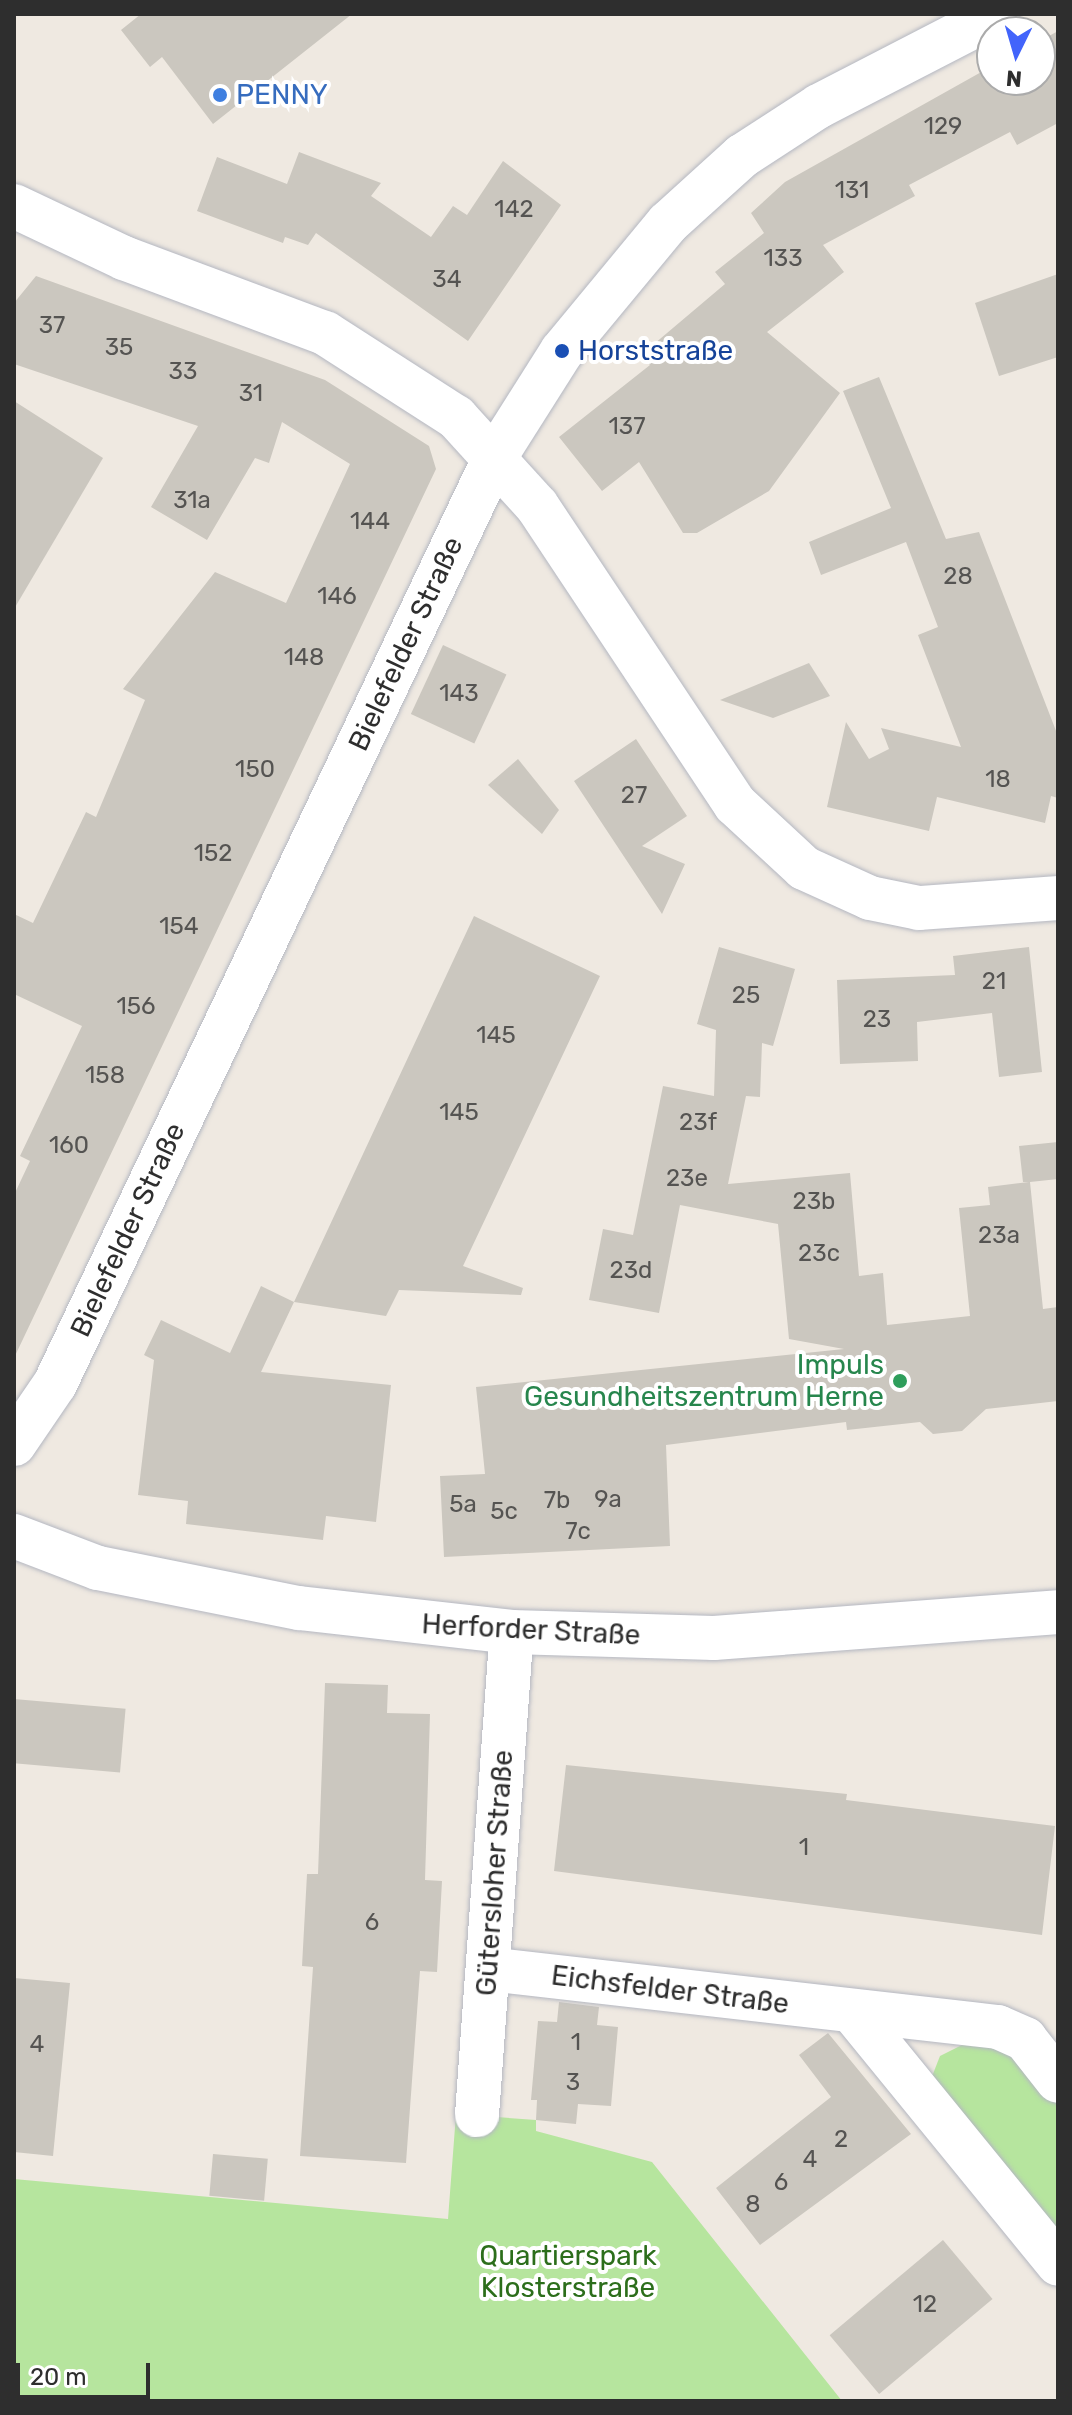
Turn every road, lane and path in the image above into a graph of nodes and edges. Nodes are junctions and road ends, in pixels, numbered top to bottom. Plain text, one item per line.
1 (997, 14) edge
2 (14, 206) edge
3 (495, 457) junction
4 (1058, 898) edge
5 (14, 1444) edge
6 (14, 1536) edge
7 (1058, 1612) edge
8 (512, 1632) junction
9 (488, 1969) junction
10 (852, 2011) junction
11 (1058, 2081) edge
12 (477, 2115) dead end
13 (1058, 2264) edge

1 - 3 street, Bielefelder Straße
2 - 3 street
3 - 4 street
3 - 5 street, Bielefelder Straße
6 - 8 street, Herforder Straße
7 - 8 street, Herforder Straße
8 - 9 street, Gütersloher Straße
9 - 10 street, Eichsfelder Straße
9 - 12 street, Gütersloher Straße
10 - 11 street, Eichsfelder Straße
10 - 13 street

